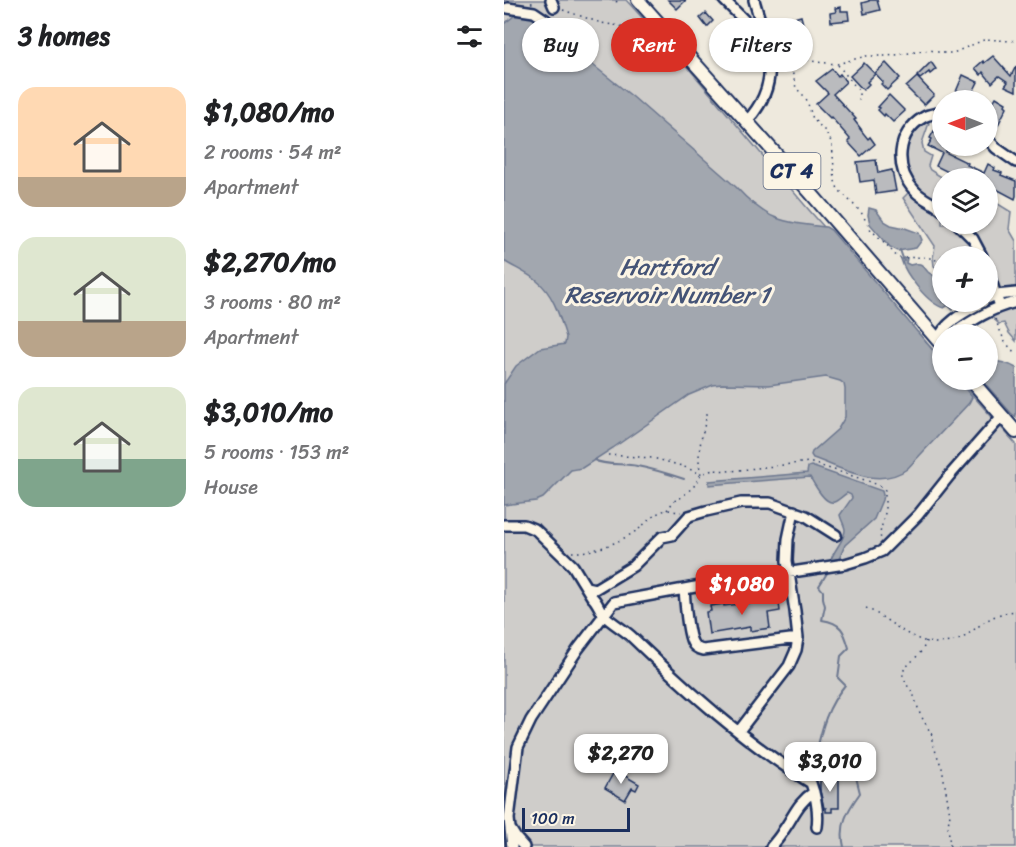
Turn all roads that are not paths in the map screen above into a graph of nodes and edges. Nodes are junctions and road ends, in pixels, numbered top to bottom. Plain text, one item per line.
1 (518, 0) edge
2 (638, 0) edge
3 (724, 0) edge
4 (754, 0) edge
5 (506, 9) edge
6 (543, 18) edge
7 (742, 18) edge
8 (759, 18) edge
9 (769, 72) edge
10 (932, 114) edge
11 (747, 121) junction
12 (998, 149) edge
13 (1016, 162) edge
14 (932, 203) edge
15 (1016, 293) edge
16 (998, 296) edge
17 (1016, 302) edge
18 (998, 307) edge
19 (968, 312) edge
20 (987, 312) edge
21 (950, 324) edge
22 (966, 324) edge
23 (932, 333) edge
24 (980, 390) edge
25 (1002, 416) junction
26 (1016, 432) edge
27 (794, 511) junction
28 (504, 525) edge
29 (836, 536) dead end
30 (789, 573) junction
31 (586, 587) junction
32 (684, 590) junction
33 (604, 615) junction
34 (798, 638) junction
35 (739, 731) junction
36 (814, 792) junction
37 (510, 825) junction
38 (817, 828) dead end
39 (512, 847) edge
40 (524, 847) edge
41 (771, 847) edge

1 - 5 street
2 - 11 main road, CT 4
3 - 7 street
4 - 8 street
5 - 6 street
9 - 11 street
10 - 14 street
11 - 23 main road, CT 4
12 - 13 street
15 - 16 street
17 - 18 street
19 - 21 street
20 - 22 street
24 - 25 main road
25 - 26 main road
25 - 30 street
27 - 29 street
27 - 30 street
27 - 31 street
28 - 31 street
30 - 32 street
30 - 34 street
31 - 33 street
32 - 33 street
32 - 34 street
33 - 35 street
33 - 37 street
34 - 35 street
35 - 36 street
36 - 38 street
36 - 41 street
37 - 39 street
37 - 40 street

